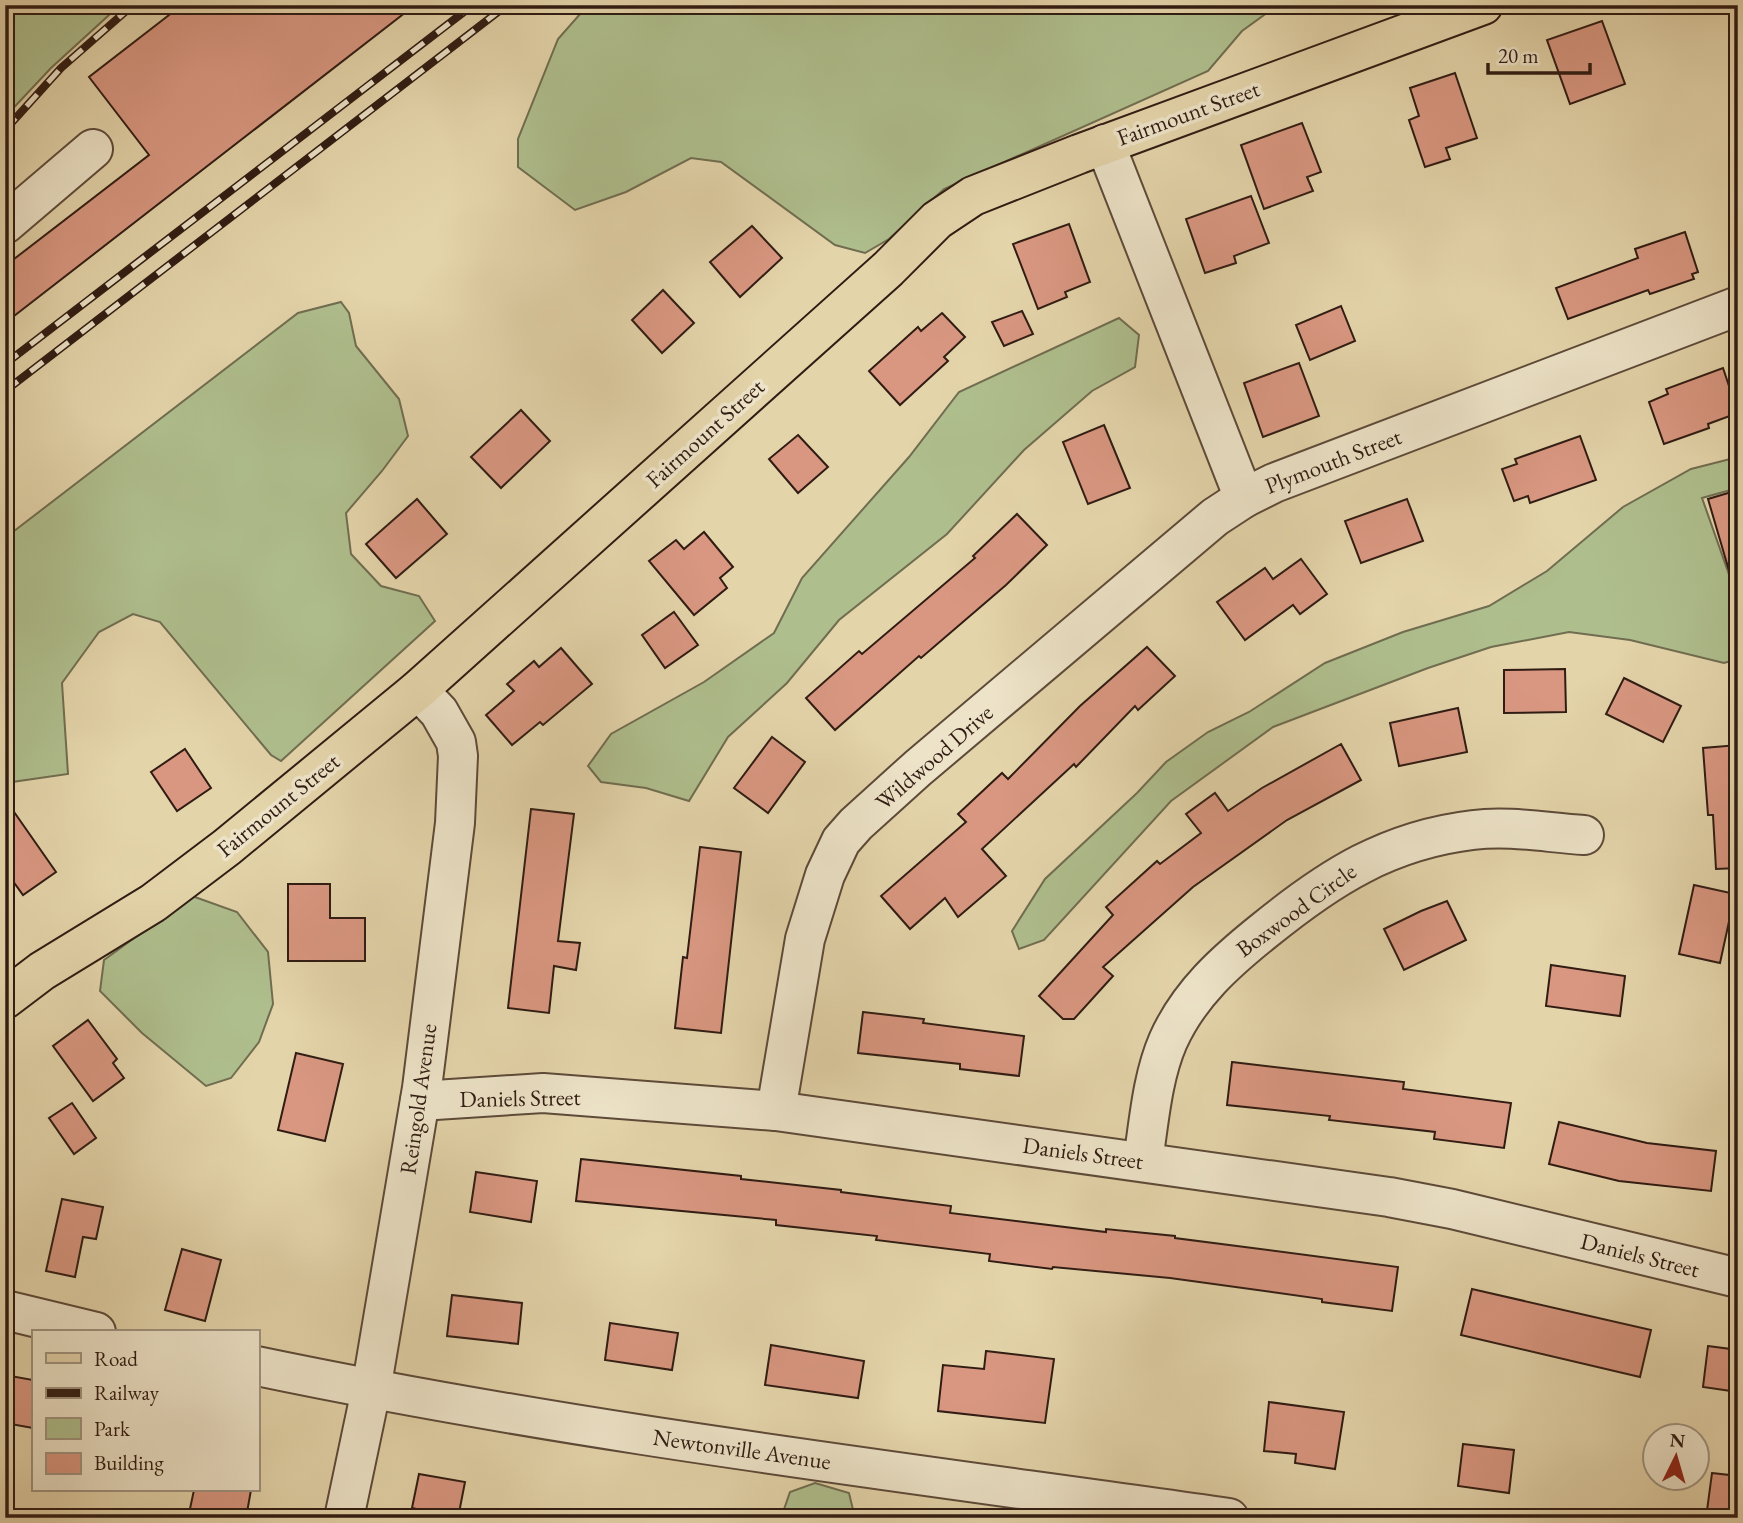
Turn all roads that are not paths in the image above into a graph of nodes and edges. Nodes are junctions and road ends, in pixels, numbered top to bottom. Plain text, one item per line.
1 (1483, 5) edge
2 (1105, 144) junction
3 (93, 149) dead end
4 (5, 223) edge
5 (1738, 306) edge
6 (1244, 498) junction
7 (418, 690) junction
8 (1584, 835) dead end
9 (5, 999) edge
10 (420, 1101) junction
11 (776, 1111) junction
12 (1143, 1161) junction
13 (1738, 1278) edge
14 (5, 1310) edge
15 (88, 1330) edge
16 (259, 1367) edge
17 (371, 1390) junction
18 (344, 1518) edge
19 (1229, 1518) edge

1 - 2 main road, Fairmount Street
2 - 6 street, Plymouth Street
2 - 7 main road, Fairmount Street
3 - 4 street
5 - 6 street, Plymouth Street
6 - 11 street, Wildwood Drive
7 - 9 main road, Fairmount Street
7 - 10 street, Reingold Avenue
8 - 12 street, Boxwood Circle
10 - 11 street, Daniels Street
10 - 17 street, Reingold Avenue
11 - 12 street, Daniels Street
12 - 13 street, Daniels Street
14 - 15 street
16 - 17 street, Newtonville Avenue
17 - 18 street, Reingold Avenue
17 - 19 street, Newtonville Avenue

